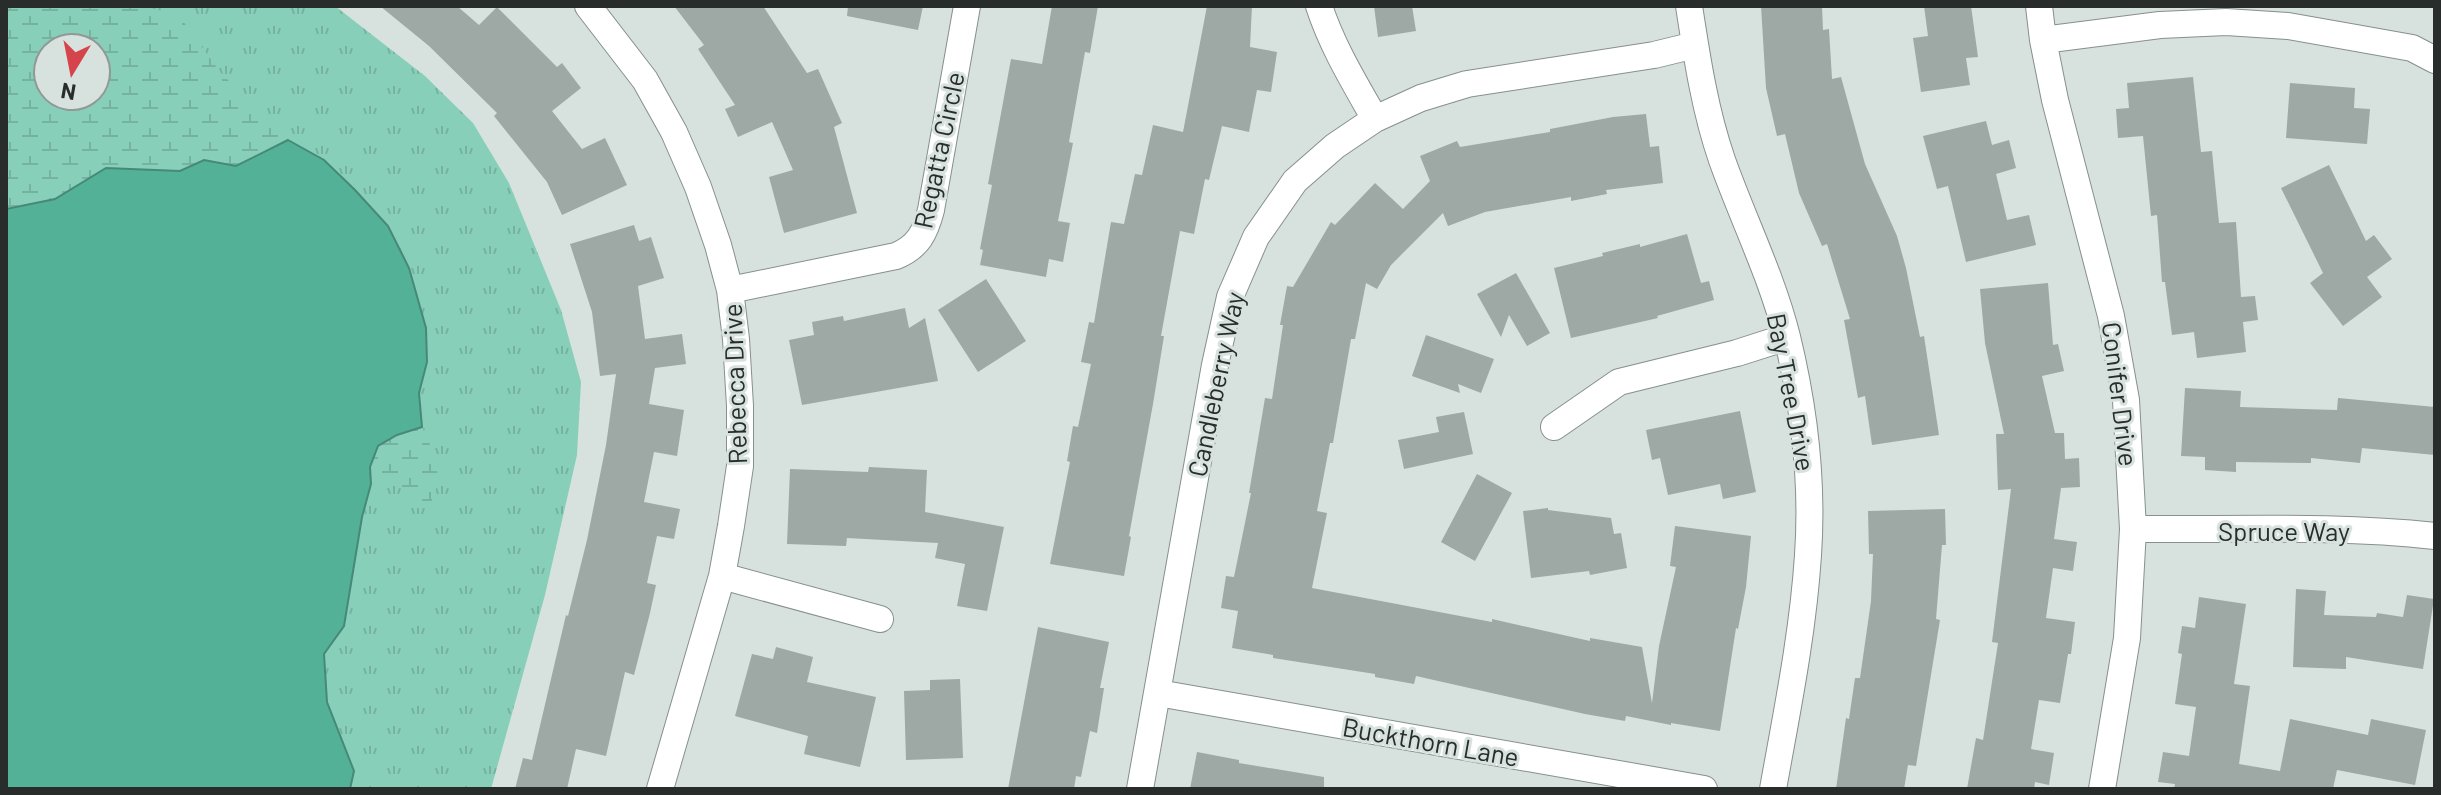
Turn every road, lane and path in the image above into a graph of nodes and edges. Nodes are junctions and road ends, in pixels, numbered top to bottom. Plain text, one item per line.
1 (588, 6) edge
2 (967, 6) edge
3 (1319, 6) edge
4 (1689, 6) edge
5 (2039, 6) edge
6 (2043, 40) junction
7 (1695, 45) junction
8 (2435, 60) edge
9 (1375, 119) junction
10 (730, 290) junction
11 (1787, 337) junction
12 (1554, 427) dead end
13 (2133, 529) junction
14 (2435, 536) edge
15 (722, 576) junction
16 (880, 619) dead end
17 (1158, 693) junction
18 (660, 789) edge
19 (1140, 789) edge
20 (1704, 789) edge
21 (1773, 789) edge
22 (2102, 789) edge

1 - 10 street, Rebecca Drive
2 - 10 street, Regatta Circle
3 - 9 street
4 - 7 street, Bay Tree Drive
5 - 6 street, Conifer Drive
6 - 8 street
6 - 13 street, Conifer Drive
7 - 9 street, Candleberry Way
7 - 11 street, Bay Tree Drive
9 - 17 street, Candleberry Way
10 - 15 street, Rebecca Drive
11 - 12 street
11 - 21 street, Bay Tree Drive
13 - 14 street, Spruce Way
13 - 22 street, Conifer Drive
15 - 16 street
15 - 18 street, Rebecca Drive
17 - 19 street, Candleberry Way
17 - 20 street, Buckthorn Lane

